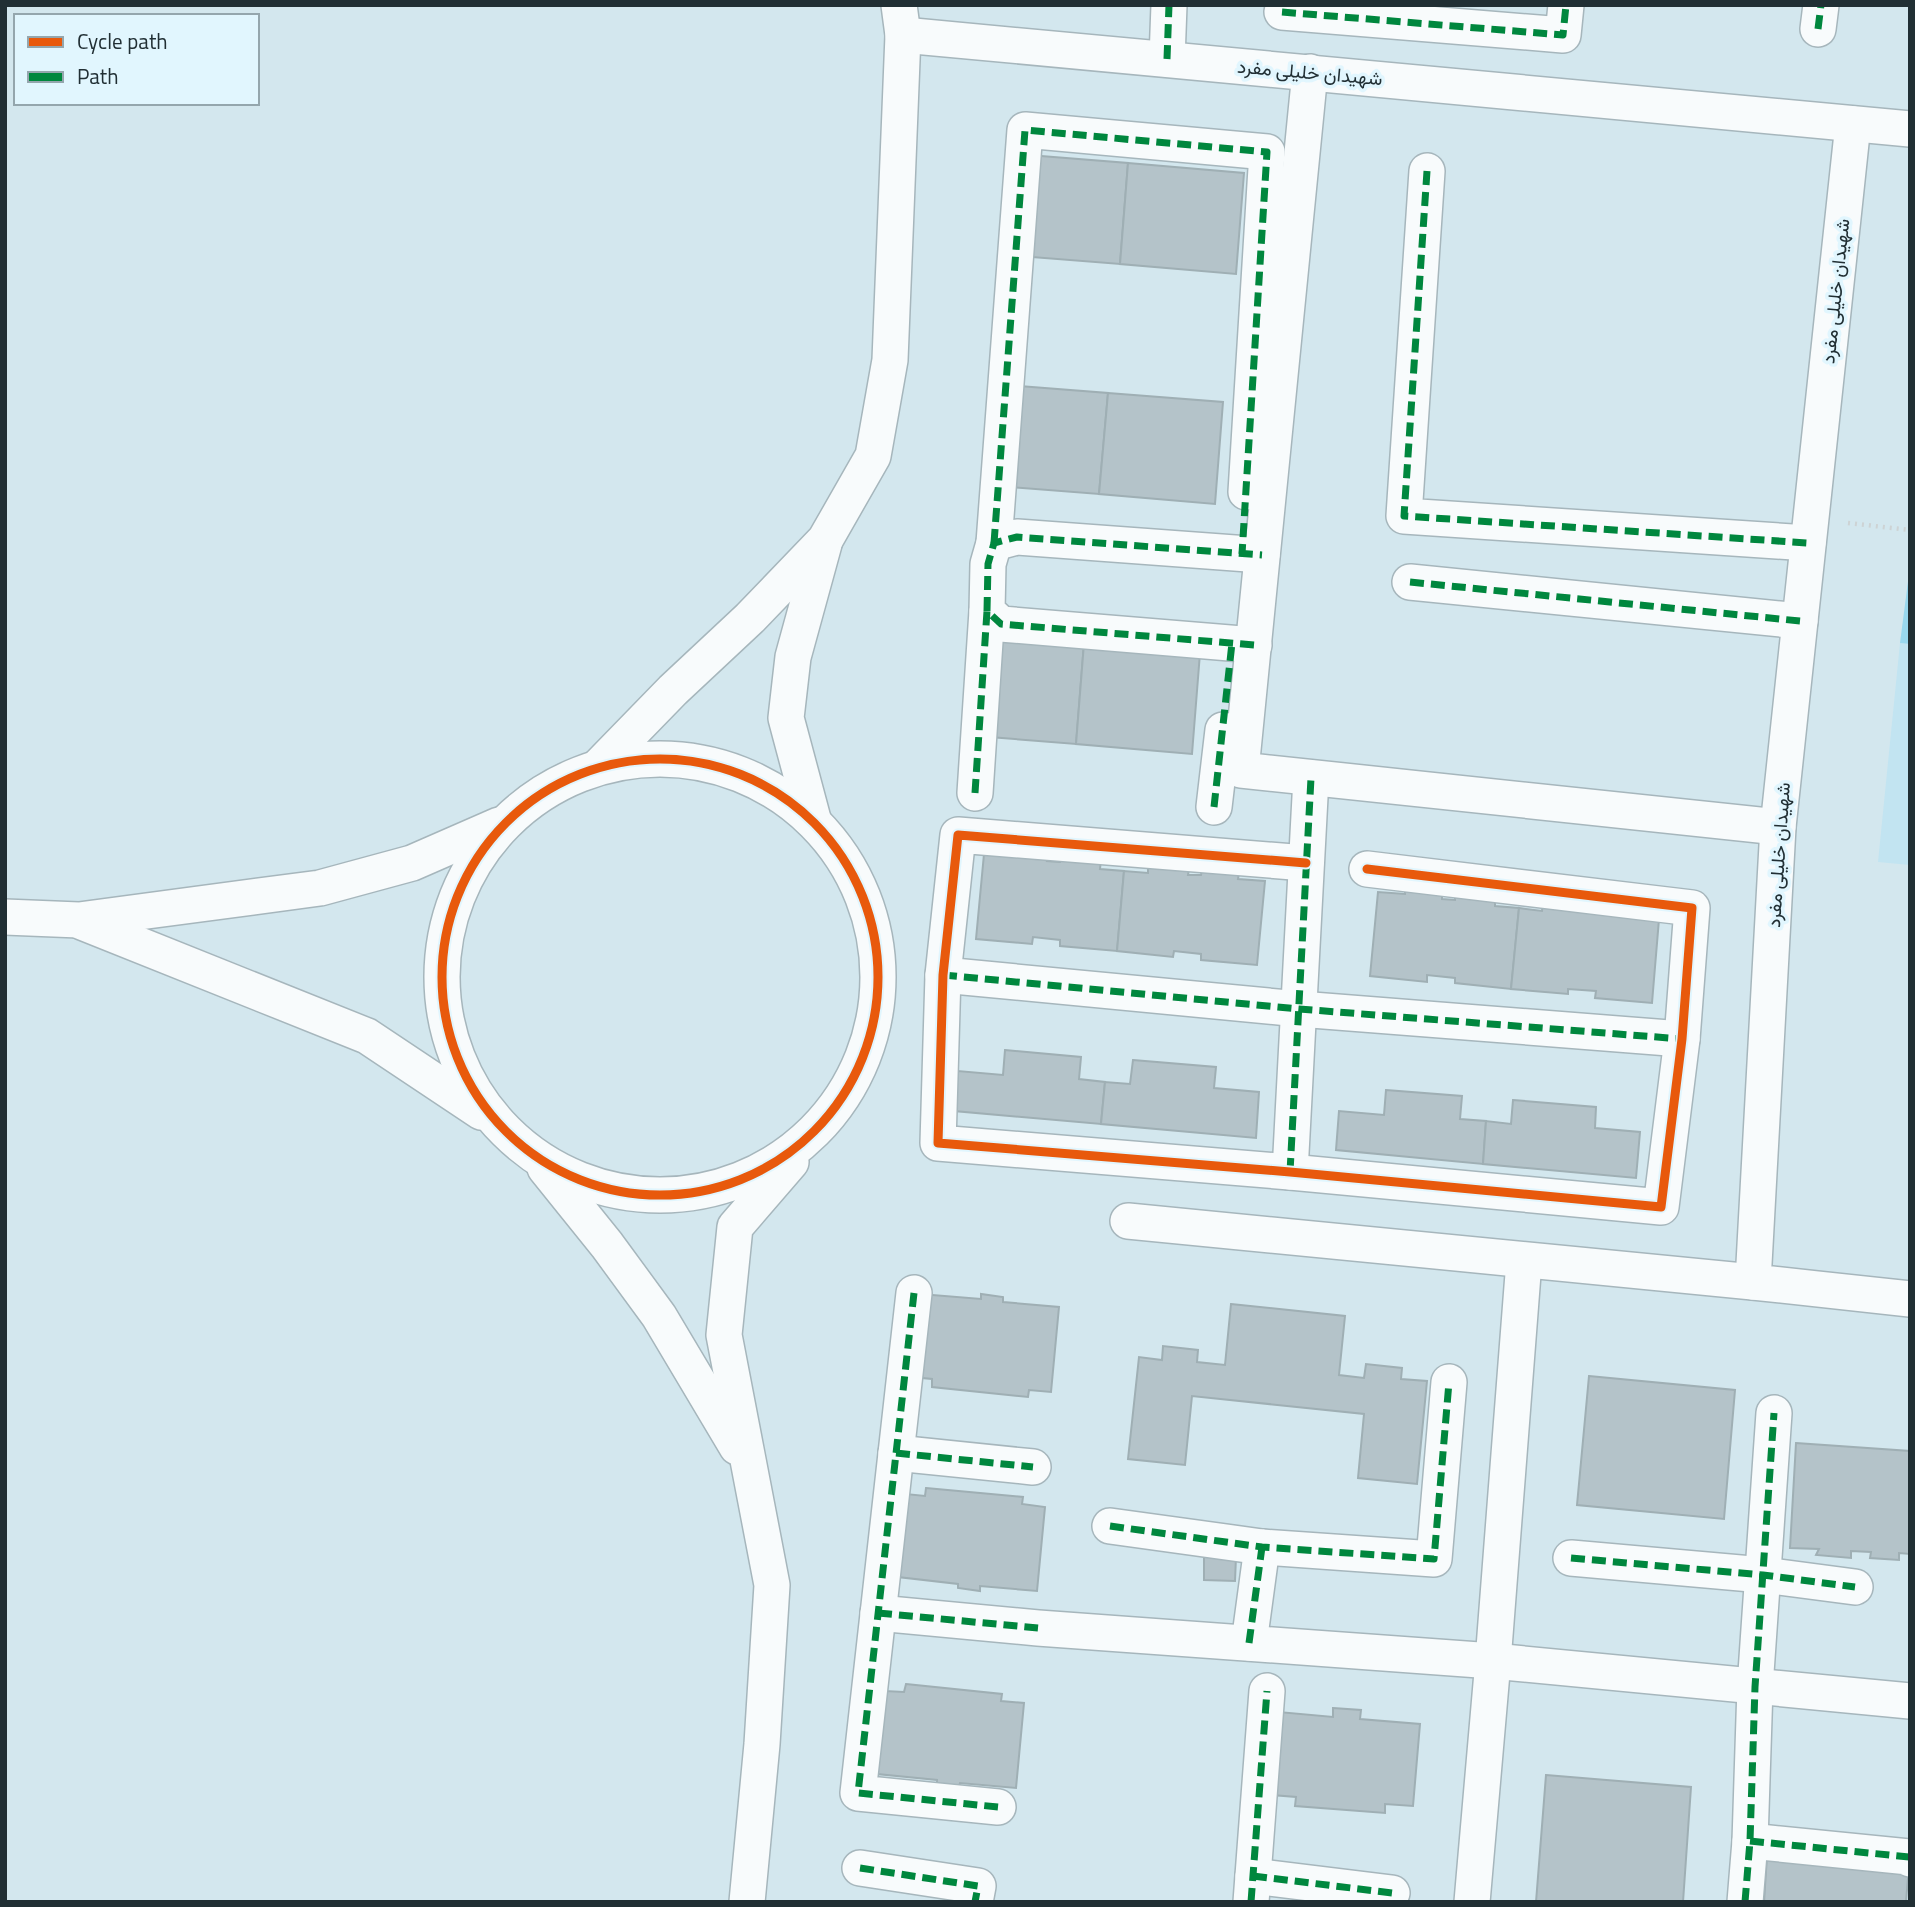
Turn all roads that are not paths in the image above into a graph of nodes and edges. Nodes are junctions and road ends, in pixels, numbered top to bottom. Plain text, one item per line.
1 (1169, 5) edge
2 (1566, 5) edge
3 (1282, 12) dead end
4 (901, 20) edge
5 (1167, 59) junction
6 (1310, 72) junction
7 (1853, 124) junction
8 (1910, 129) edge
9 (1427, 171) dead end
10 (1810, 531) junction
11 (825, 540) junction
12 (994, 543) junction
13 (1252, 554) junction
14 (1410, 582) dead end
15 (987, 611) junction
16 (1800, 621) junction
17 (1243, 644) junction
18 (600, 765) junction
19 (1311, 778) junction
20 (975, 793) dead end
21 (1214, 807) dead end
22 (813, 819) junction
23 (502, 824) junction
24 (1778, 827) junction
25 (1306, 863) junction
26 (1367, 869) dead end
27 (5, 917) edge
28 (79, 920) junction
29 (943, 975) junction
30 (1299, 1009) junction
31 (1682, 1039) junction
32 (495, 1121) junction
33 (820, 1128) junction
34 (537, 1158) junction
35 (1290, 1172) junction
36 (1128, 1221) dead end
37 (1524, 1261) junction
38 (1753, 1282) junction
39 (914, 1293) dead end
40 (1910, 1300) edge
41 (1449, 1382) dead end
42 (1774, 1413) dead end
43 (897, 1453) junction
44 (1033, 1467) dead end
45 (750, 1468) junction
46 (1110, 1526) dead end
47 (1262, 1547) junction
48 (1571, 1558) dead end
49 (1763, 1575) junction
50 (1855, 1587) dead end
51 (878, 1613) junction
52 (1249, 1643) junction
53 (1493, 1661) junction
54 (1755, 1687) junction
55 (1267, 1691) dead end
56 (1910, 1701) edge
57 (998, 1807) dead end
58 (1751, 1841) junction
59 (1910, 1859) edge
60 (860, 1868) dead end
61 (1252, 1889) edge
62 (1392, 1893) dead end
63 (747, 1902) edge
64 (975, 1902) edge
65 (1472, 1902) edge
66 (1745, 1902) edge

1 - 5 street
2 - 3 street
4 - 5 street, شهیدان خلیلی مفرد
4 - 11 street
5 - 6 street, شهیدان خلیلی مفرد
6 - 7 street, شهیدان خلیلی مفرد
6 - 13 street
7 - 8 street
7 - 10 street, شهیدان خلیلی مفرد
9 - 10 street
10 - 16 street, شهیدان خلیلی مفرد
11 - 18 street
11 - 22 street
12 - 13 street
12 - 13 street
12 - 15 street
13 - 17 street
14 - 16 street
15 - 17 street
15 - 20 street
16 - 24 street, شهیدان خلیلی مفرد
17 - 19 street
17 - 21 street
18 - 22 street
18 - 23 street
19 - 24 street
19 - 25 street
22 - 33 street
23 - 28 street
23 - 32 street
24 - 38 street, شهیدان خلیلی مفرد
25 - 29 street
25 - 30 street
26 - 31 street
27 - 28 street
28 - 32 street
29 - 30 street
29 - 35 street
30 - 31 street
30 - 35 street
31 - 35 street
32 - 34 street
33 - 34 street
33 - 45 street
34 - 45 street
36 - 37 street
37 - 38 street
37 - 53 street
38 - 40 street
39 - 43 street
41 - 47 street
42 - 49 street
43 - 44 street
43 - 51 street
45 - 63 street
46 - 47 street
47 - 52 street
48 - 49 street
49 - 50 street
49 - 54 street
51 - 52 street
51 - 57 street
52 - 53 street
53 - 54 street
53 - 65 street
54 - 56 street
54 - 58 street
55 - 61 street
58 - 59 street
58 - 66 street
60 - 64 street
61 - 62 street

